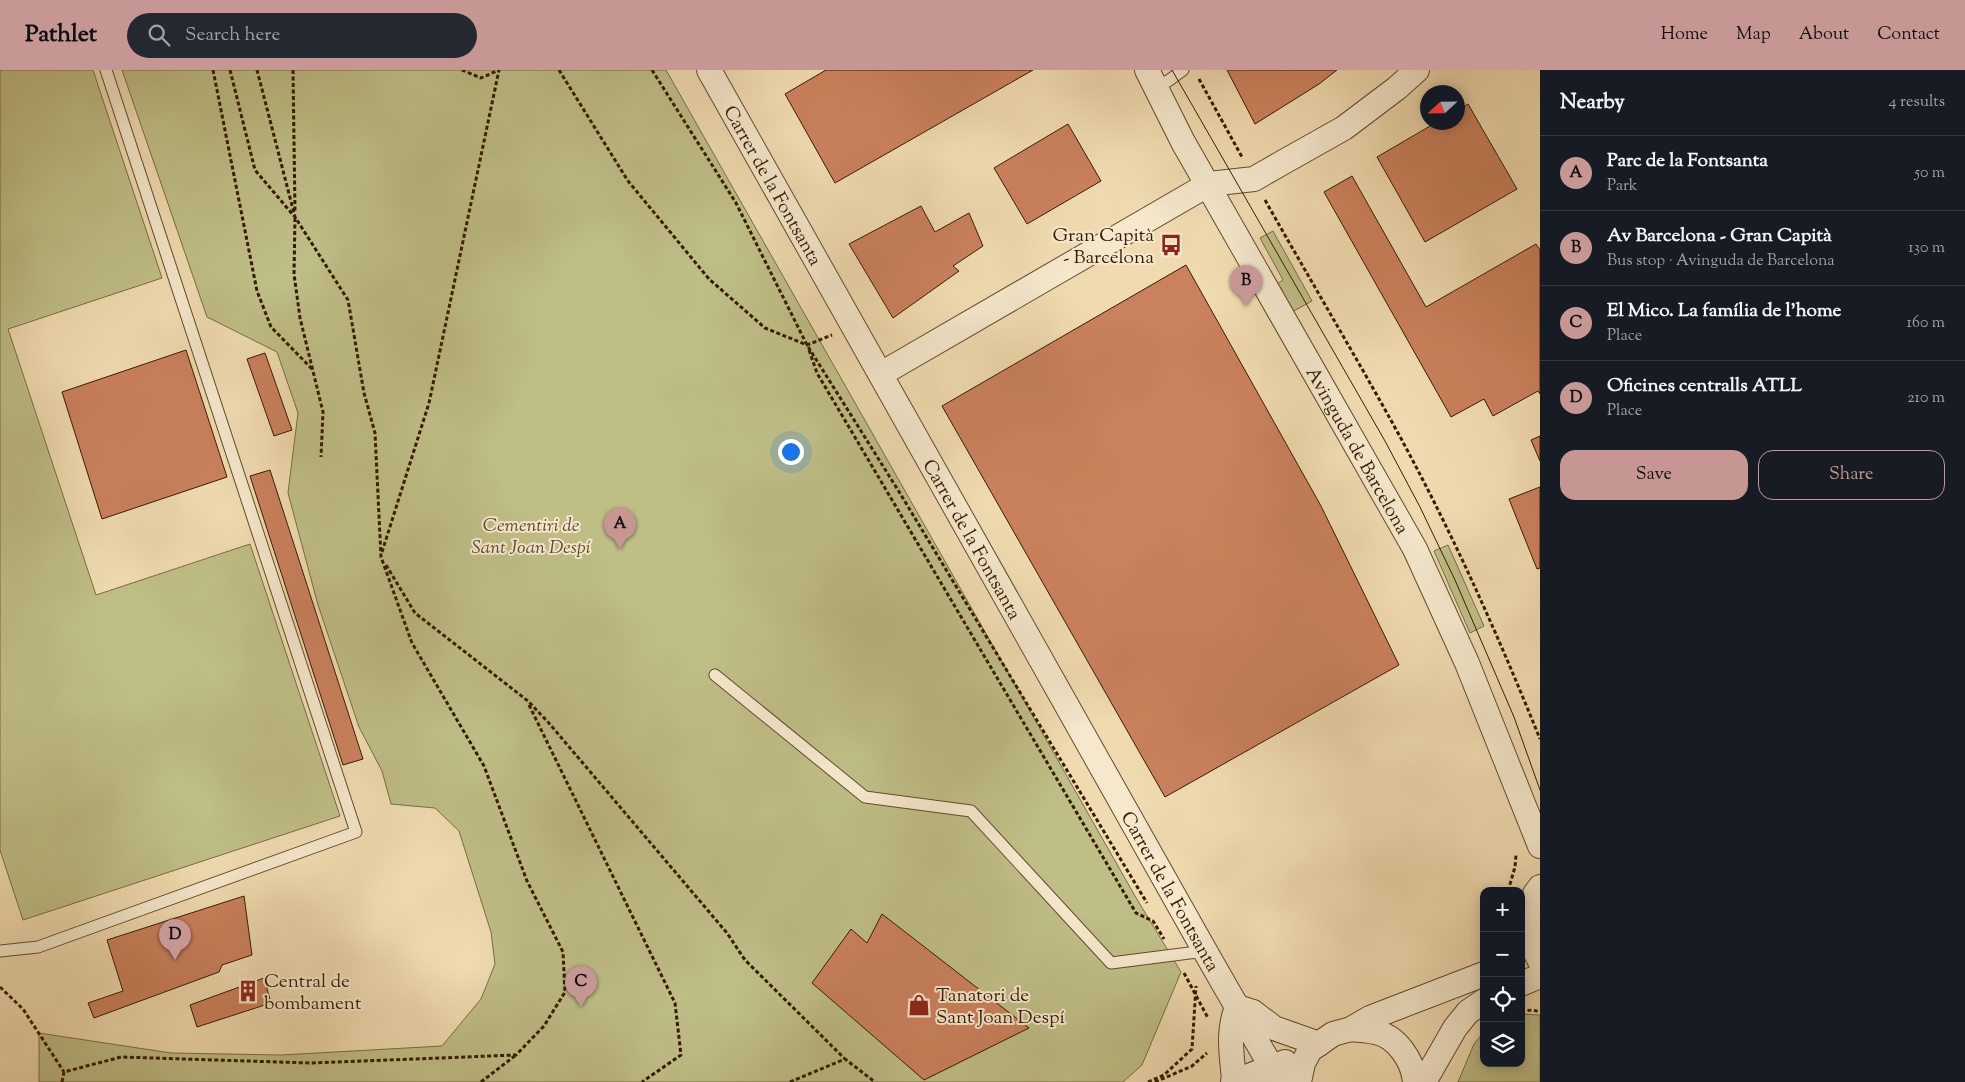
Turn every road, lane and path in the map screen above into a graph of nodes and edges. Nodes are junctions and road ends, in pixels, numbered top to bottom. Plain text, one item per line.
1 (106, 70) edge
2 (213, 70) edge
3 (230, 70) edge
4 (257, 70) edge
5 (293, 70) edge
6 (462, 70) edge
7 (559, 70) edge
8 (652, 70) edge
9 (709, 70) edge
10 (1183, 70) edge
11 (1417, 70) edge
12 (1151, 78) edge
13 (1199, 78) dead end
14 (1254, 179) junction
15 (1208, 184) junction
16 (295, 217) junction
17 (808, 345) junction
18 (313, 370) junction
19 (881, 374) junction
20 (321, 457) dead end
21 (381, 557) junction
22 (716, 675) dead end
23 (528, 701) junction
24 (1540, 739) edge
25 (1513, 846) dead end
26 (1540, 846) edge
27 (1509, 887) edge
28 (1540, 887) edge
29 (1152, 910) dead end
30 (1157, 919) dead end
31 (1525, 926) edge
32 (1168, 935) dead end
33 (1166, 942) dead end
34 (0, 951) edge
35 (1205, 951) junction
36 (1540, 961) edge
37 (1179, 965) dead end
38 (1187, 970) dead end
39 (1480, 976) edge
40 (1540, 976) edge
41 (1525, 982) edge
42 (0, 987) edge
43 (1480, 1004) edge
44 (1238, 1007) junction
45 (1525, 1011) edge
46 (1540, 1012) edge
47 (1210, 1022) dead end
48 (1351, 1029) junction
49 (1315, 1047) junction
50 (1207, 1053) dead end
51 (516, 1055) junction
52 (845, 1059) junction
53 (64, 1072) junction
54 (1277, 1075) edge
55 (62, 1082) edge
56 (481, 1082) edge
57 (642, 1082) edge
58 (790, 1082) edge
59 (875, 1082) edge
60 (1148, 1082) edge
61 (1155, 1082) edge
62 (1233, 1082) edge
63 (1299, 1082) edge
64 (1415, 1082) edge
65 (1424, 1082) edge

1 - 34 lane
2 - 18 path
3 - 16 path
4 - 16 path
5 - 16 path
6 - 21 path
7 - 17 path
8 - 17 path
9 - 19 street, Carrer de la Fontsanta
10 - 12 lane
11 - 14 street
12 - 15 street, Avinguda de Barcelona
13 - 14 path
14 - 15 street
14 - 24 path
15 - 19 street
15 - 26 street, Avinguda de Barcelona
16 - 18 path
16 - 21 path
17 - 29 path
17 - 33 path, Carrer de la Fontsanta
18 - 20 path
19 - 35 street, Carrer de la Fontsanta
21 - 23 path
21 - 51 path
22 - 35 lane
23 - 52 path
23 - 57 path
25 - 27 path
28 - 31 street
30 - 32 path
31 - 36 street
35 - 44 street, Carrer de la Fontsanta
37 - 47 path, Carrer de la Fontsanta
38 - 60 path
39 - 48 street
40 - 41 street
42 - 53 path
43 - 65 street
44 - 49 street
44 - 54 street, Carrer de la Fontsanta
44 - 62 street
45 - 46 path
48 - 49 street
48 - 64 street
49 - 54 street
49 - 63 street
50 - 61 path
51 - 53 path
51 - 56 path
52 - 58 path
52 - 59 path
53 - 55 path
54 - 62 street

